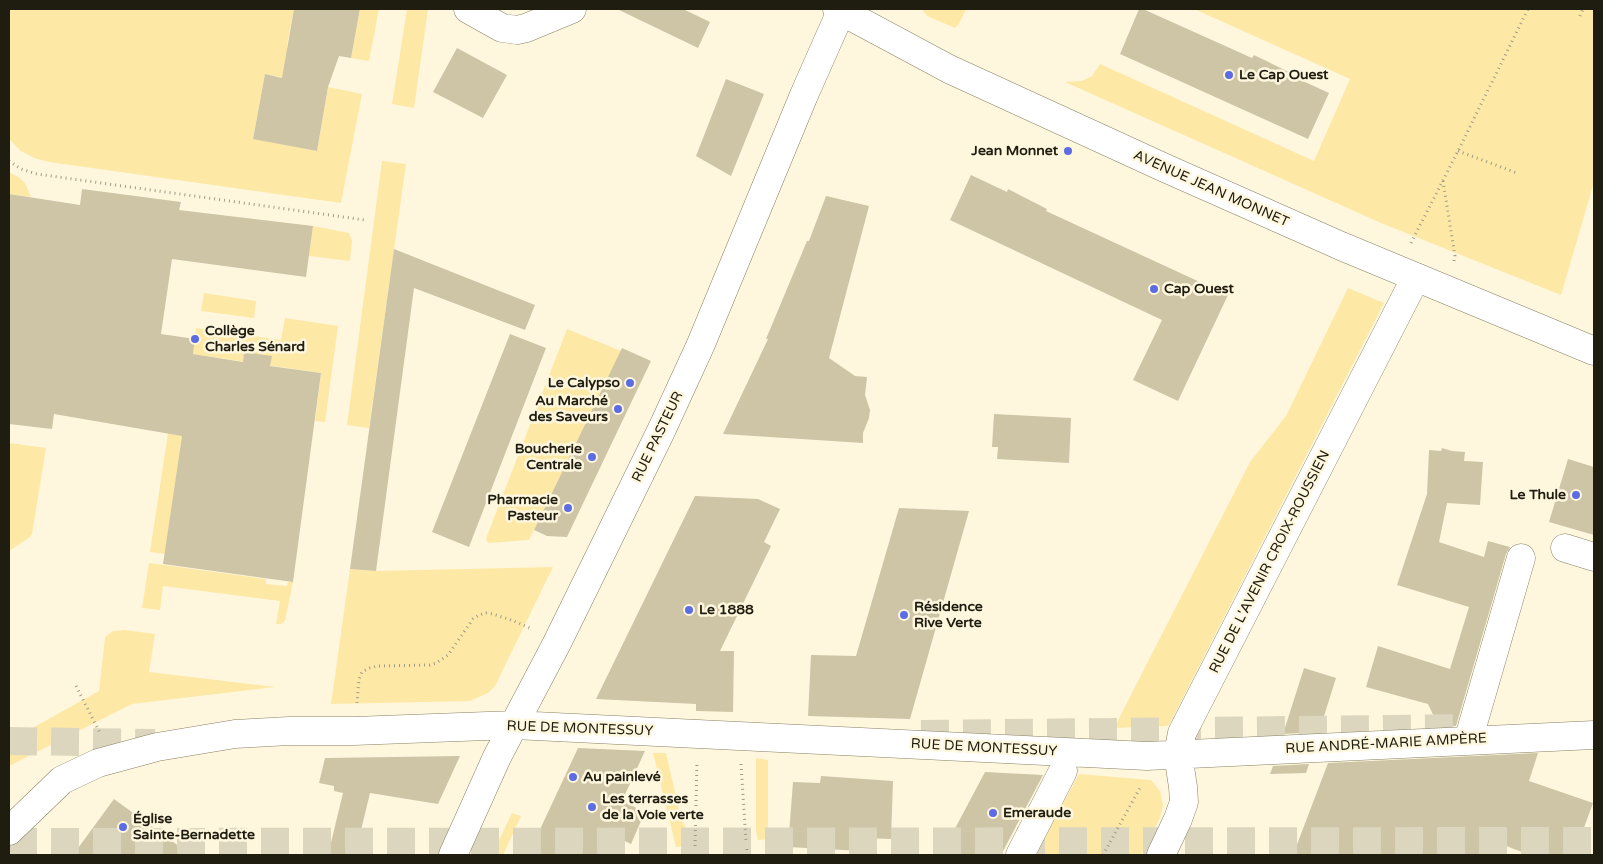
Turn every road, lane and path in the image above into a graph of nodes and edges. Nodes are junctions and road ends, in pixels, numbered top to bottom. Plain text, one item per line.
1 (468, 9) edge
2 (572, 9) edge
3 (1528, 9) edge
4 (1583, 9) edge
5 (840, 10) edge
6 (1580, 16) dead end
7 (1458, 151) junction
8 (9, 161) edge
9 (1517, 173) dead end
10 (1443, 180) junction
11 (365, 220) dead end
12 (1408, 249) dead end
13 (1453, 267) dead end
14 (1416, 277) junction
15 (1594, 351) edge
16 (1565, 548) dead end
17 (1594, 557) edge
18 (1521, 558) dead end
19 (530, 628) dead end
20 (76, 686) dead end
21 (514, 725) junction
22 (354, 731) junction
23 (697, 734) junction
24 (1594, 735) edge
25 (739, 736) junction
26 (1468, 741) junction
27 (1178, 754) junction
28 (112, 759) junction
29 (1062, 771) dead end
30 (9, 831) edge
31 (746, 841) dead end
32 (695, 846) dead end
33 (746, 849) dead end
34 (453, 855) edge
35 (748, 855) edge
36 (1020, 855) edge
37 (1161, 855) edge

1 - 2 street
3 - 7 path
4 - 6 path
5 - 14 street, AVENUE JEAN MONNET
5 - 21 street, RUE PASTEUR
7 - 9 path
7 - 10 path
8 - 11 path
10 - 12 path
10 - 13 path
14 - 15 street, AVENUE JEAN MONNET
14 - 27 street, RUE DE L'AVENIR CROIX-ROUSSIEN
16 - 17 street
18 - 26 street
19 - 22 path
20 - 28 path
21 - 22 street, RUE DE MONTESSUY
21 - 23 street, RUE DE MONTESSUY
21 - 34 street, RUE PASTEUR
22 - 28 street, RUE DE MONTESSUY
23 - 25 street, RUE DE MONTESSUY
23 - 32 path
24 - 26 street, RUE ANDRÉ-MARIE AMPÈRE
25 - 27 street, RUE DE MONTESSUY
25 - 31 path
26 - 27 street, RUE ANDRÉ-MARIE AMPÈRE
27 - 37 street, RUE DE L'AVENIR CROIX-ROUSSIEN
28 - 30 street, RUE DE MONTESSUY
29 - 36 street
33 - 35 path

